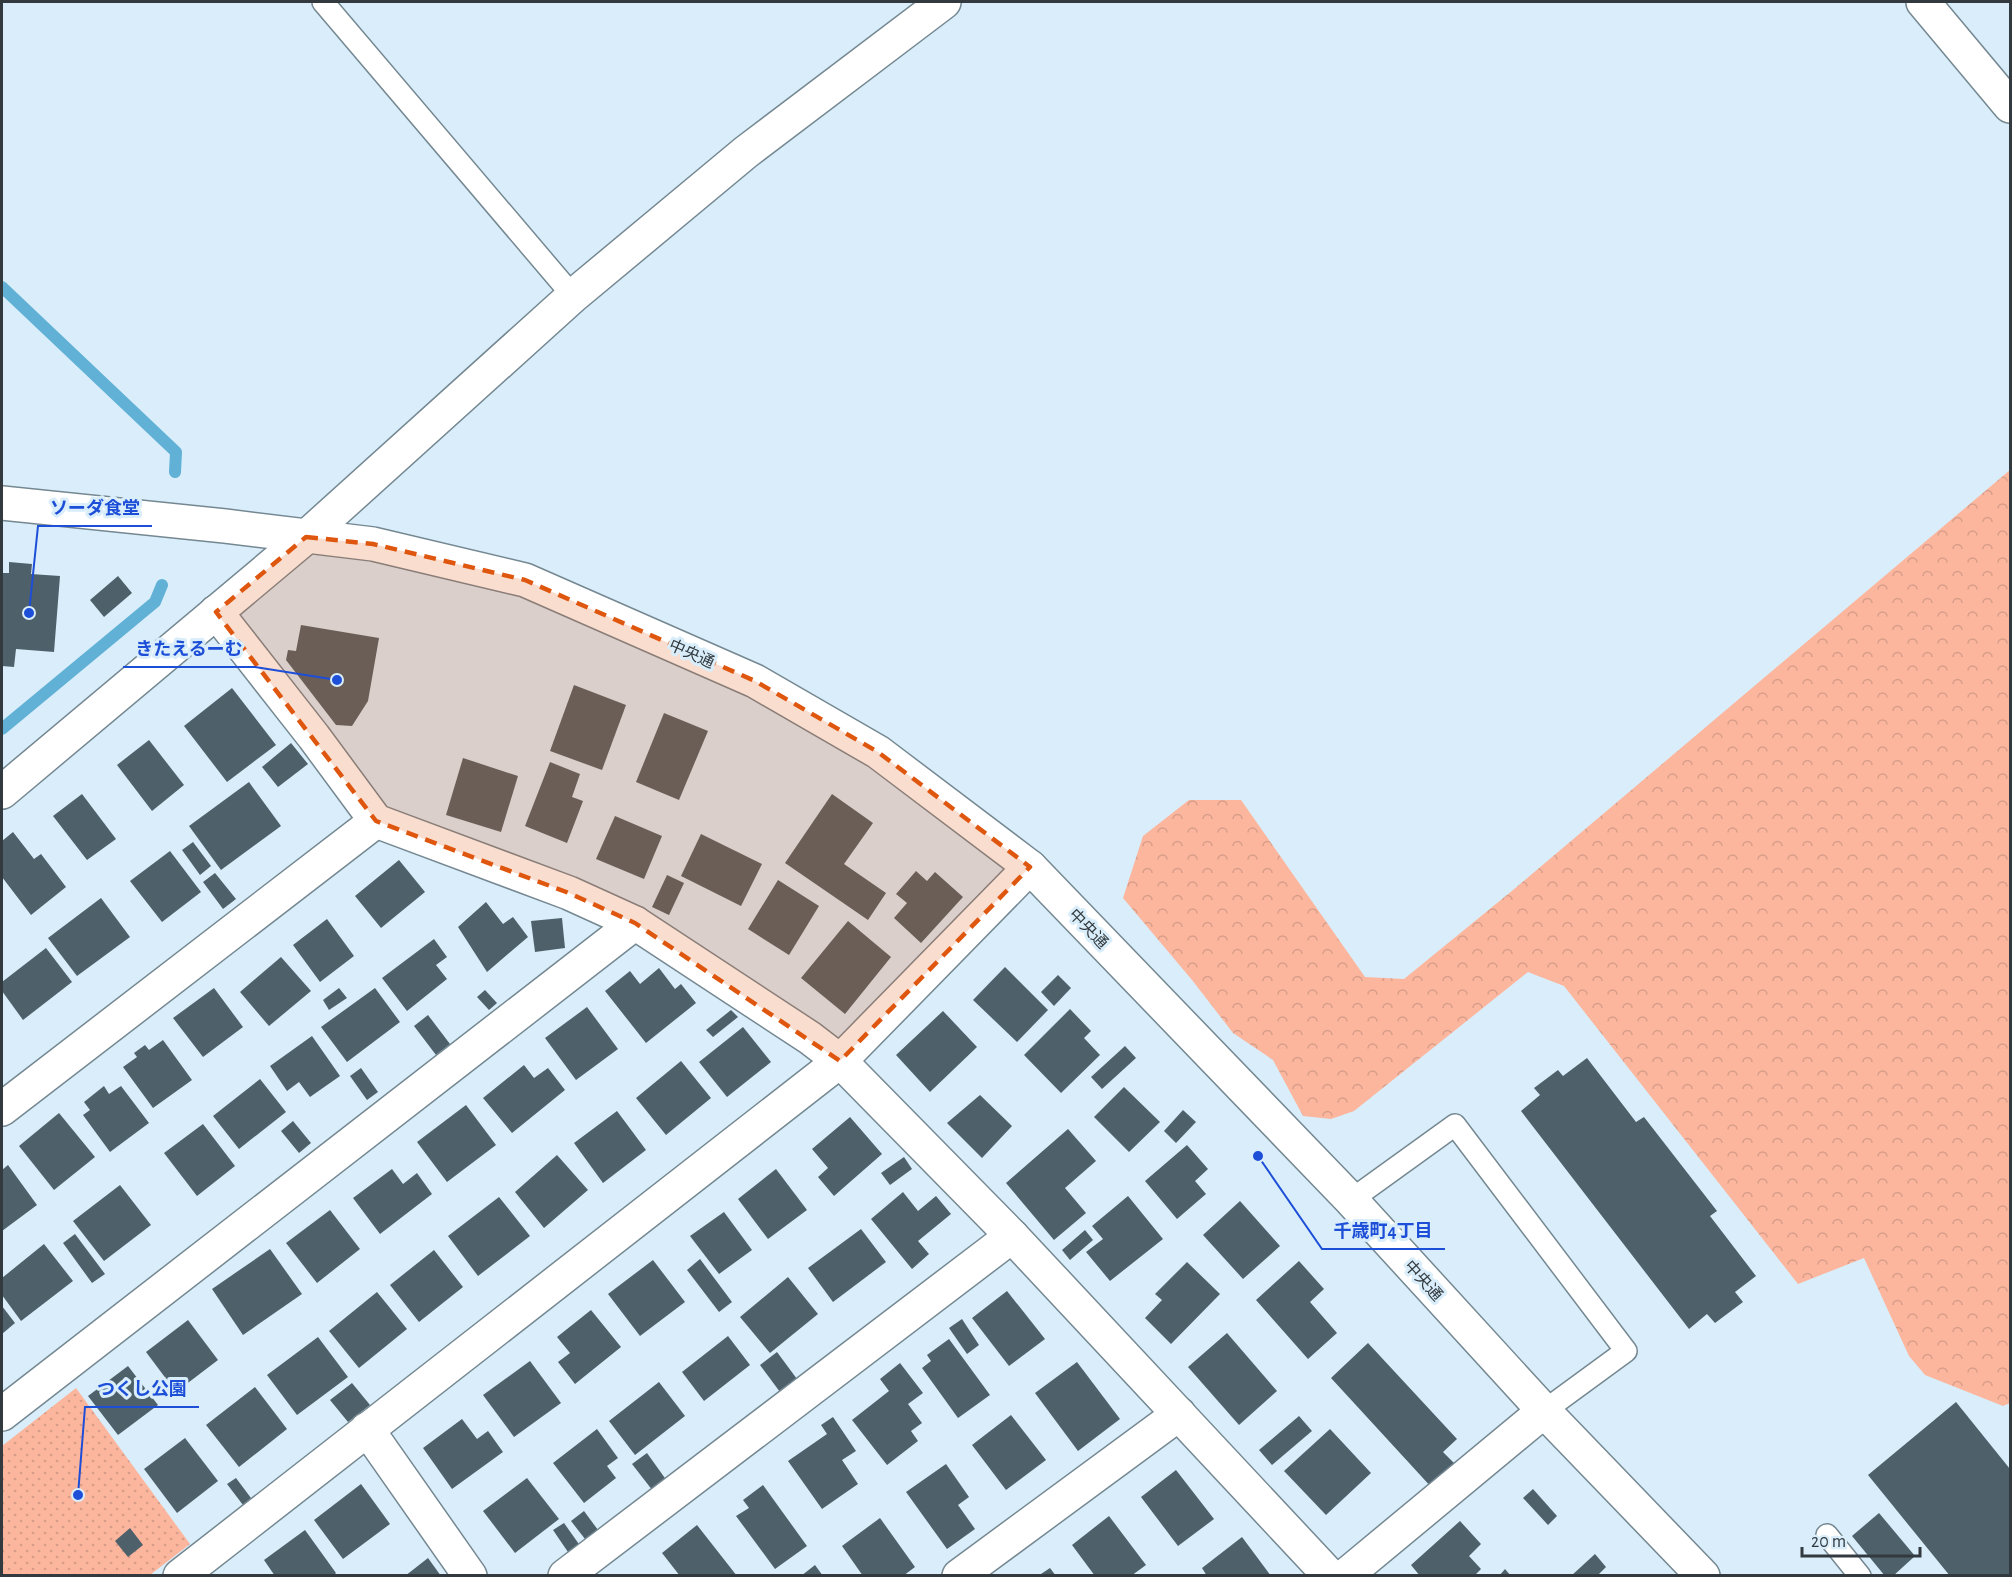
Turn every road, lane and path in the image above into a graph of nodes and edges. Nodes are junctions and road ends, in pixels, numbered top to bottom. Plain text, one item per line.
1 (323, 2) edge
2 (944, 2) edge
3 (1923, 2) edge
4 (2010, 106) edge
5 (573, 296) junction
6 (2, 503) edge
7 (306, 537) junction
8 (216, 612) junction
9 (2, 792) edge
10 (376, 821) junction
11 (1030, 867) junction
12 (634, 923) junction
13 (840, 1061) junction
14 (2, 1109) edge
15 (1351, 1200) junction
16 (1012, 1236) junction
17 (1544, 1411) junction
18 (2, 1414) edge
19 (1179, 1414) junction
20 (368, 1430) junction
21 (1827, 1535) dead end
22 (180, 1575) edge
23 (470, 1575) edge
24 (565, 1575) edge
25 (958, 1575) edge
26 (1330, 1575) edge
27 (1345, 1575) edge
28 (1703, 1575) edge
29 (1860, 1575) edge

1 - 5 lane
2 - 5 street
3 - 4 street
5 - 7 street
6 - 7 street, 中央通
7 - 8 street
7 - 11 street, 中央通
8 - 9 street
8 - 10 street
10 - 12 street
10 - 14 street
11 - 13 street
11 - 15 street, 中央通
12 - 13 street
12 - 18 street
13 - 16 street
13 - 20 street
15 - 17 street, 中央通
15 - 17 lane
16 - 19 street
16 - 24 street
17 - 27 street
17 - 28 street, 中央通
19 - 25 street
19 - 26 street
20 - 22 street
20 - 23 street
21 - 29 lane

